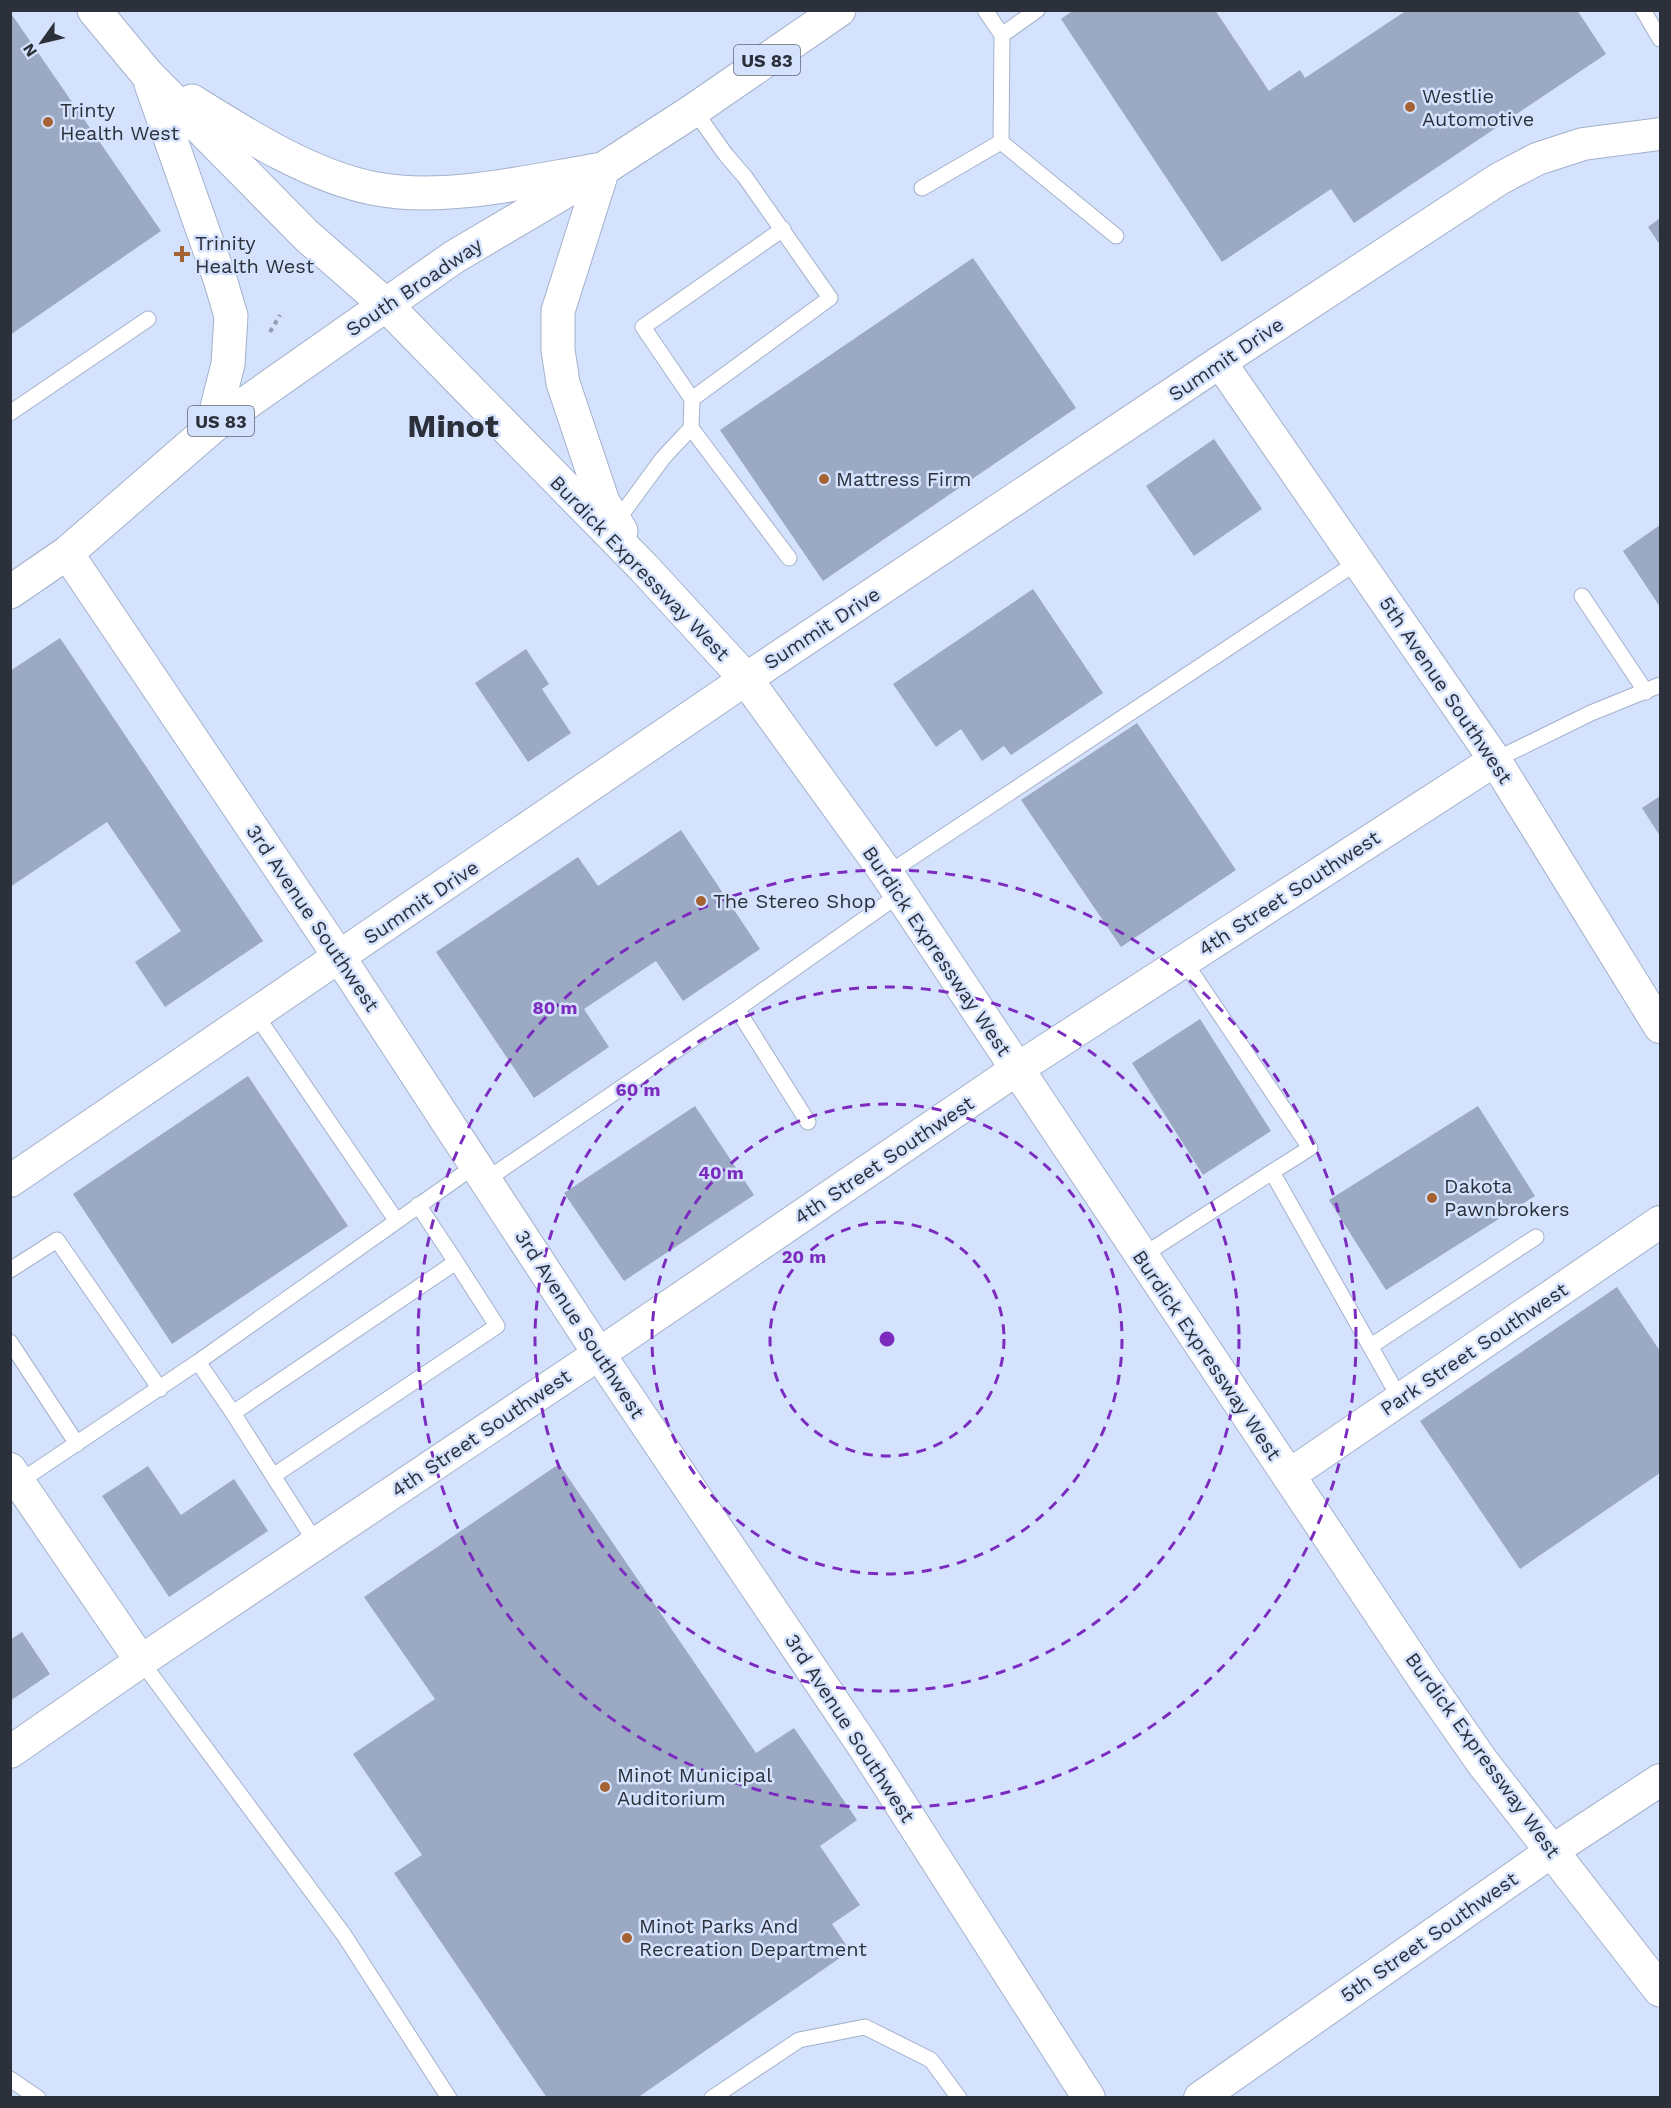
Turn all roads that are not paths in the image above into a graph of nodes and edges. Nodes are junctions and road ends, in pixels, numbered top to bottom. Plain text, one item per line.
1 (94, 10) edge
2 (839, 10) edge
3 (985, 10) edge
4 (1037, 10) edge
5 (1643, 10) edge
6 (1002, 35) junction
7 (1660, 39) edge
8 (147, 74) junction
9 (694, 110) junction
10 (1660, 134) edge
11 (1001, 142) junction
12 (603, 169) junction
13 (922, 188) dead end
14 (783, 229) junction
15 (1116, 236) dead end
16 (386, 305) junction
17 (148, 319) dead end
18 (1220, 362) junction
19 (692, 399) junction
20 (10, 412) edge
21 (213, 427) junction
22 (691, 428) junction
23 (616, 522) junction
24 (68, 553) junction
25 (789, 558) dead end
26 (1359, 561) junction
27 (644, 568) junction
28 (10, 592) edge
29 (1582, 596) dead end
30 (746, 679) junction
31 (1653, 689) edge
32 (1495, 760) junction
33 (894, 884) junction
34 (340, 958) junction
35 (1184, 962) junction
36 (737, 1009) junction
37 (256, 1014) junction
38 (1660, 1027) edge
39 (1017, 1070) junction
40 (808, 1122) dead end
41 (1272, 1172) junction
42 (481, 1173) junction
43 (10, 1181) edge
44 (418, 1205) junction
45 (396, 1220) junction
46 (1660, 1222) edge
47 (1536, 1237) dead end
48 (1142, 1256) junction
49 (456, 1262) junction
50 (10, 1270) edge
51 (10, 1342) edge
52 (1371, 1346) junction
53 (599, 1354) junction
54 (198, 1362) junction
55 (159, 1389) junction
56 (1400, 1399) junction
57 (233, 1413) junction
58 (77, 1444) junction
59 (15, 1476) edge
60 (273, 1476) junction
61 (1288, 1476) junction
62 (316, 1543) junction
63 (141, 1661) junction
64 (10, 1752) edge
65 (1660, 1780) edge
66 (1552, 1851) junction
67 (1660, 1990) edge
68 (10, 2079) edge
69 (38, 2097) edge
70 (449, 2097) edge
71 (711, 2097) edge
72 (959, 2097) edge
73 (1089, 2097) edge
74 (1200, 2097) edge

1 - 8 main road, Burdick Expressway West
2 - 9 main road, South Broadway / US 83
3 - 6 lane
4 - 6 lane
5 - 7 lane
6 - 11 lane
8 - 12 main road
8 - 16 main road, Burdick Expressway West
8 - 21 main road
9 - 12 main road, South Broadway / US 83
9 - 14 lane
10 - 18 street, Summit Drive
11 - 13 lane
11 - 15 lane
12 - 16 main road, South Broadway / US 83
12 - 23 main road
14 - 19 lane
14 - 19 lane
16 - 21 main road, South Broadway / US 83
16 - 27 main road, Burdick Expressway West
17 - 20 lane
18 - 26 street, 5th Avenue Southwest
18 - 30 street, Summit Drive
19 - 22 lane
21 - 24 main road, South Broadway / US 83
22 - 23 lane
22 - 25 lane
23 - 27 main road
24 - 28 main road, South Broadway / US 83
24 - 34 street, 3rd Avenue Southwest
26 - 32 street, 5th Avenue Southwest
26 - 33 lane
27 - 30 main road, Burdick Expressway West
29 - 31 lane
30 - 33 main road, Burdick Expressway West
30 - 34 street, Summit Drive
31 - 32 lane
32 - 35 street, 4th Street Southwest
32 - 38 street, 5th Avenue Southwest
33 - 36 lane
33 - 39 main road, Burdick Expressway West
34 - 37 street, Summit Drive
34 - 42 street, 3rd Avenue Southwest
35 - 39 street, 4th Street Southwest
35 - 41 lane
36 - 40 lane
36 - 42 lane
37 - 43 street, Summit Drive
37 - 45 lane
39 - 48 main road, Burdick Expressway West
39 - 53 street, 4th Street Southwest
41 - 48 lane
41 - 52 lane
42 - 44 lane
42 - 53 street, 3rd Avenue Southwest
44 - 45 lane
44 - 49 lane
45 - 54 lane
46 - 56 street, Park Street Southwest
47 - 52 lane
48 - 61 main road, Burdick Expressway West
49 - 57 lane
49 - 60 lane
50 - 55 lane
51 - 58 lane
52 - 56 lane
53 - 62 street, 4th Street Southwest
53 - 73 street, 3rd Avenue Southwest
54 - 55 lane
54 - 57 lane
55 - 58 lane
56 - 61 street, Park Street Southwest
57 - 60 lane
58 - 59 lane
59 - 63 street
60 - 62 lane
61 - 66 main road, Burdick Expressway West
62 - 63 street, 4th Street Southwest
63 - 64 street, 4th Street Southwest
63 - 70 lane
65 - 66 street, 5th Street Southwest
66 - 67 main road, Burdick Expressway West
66 - 74 street, 5th Street Southwest
68 - 69 lane
71 - 72 lane

